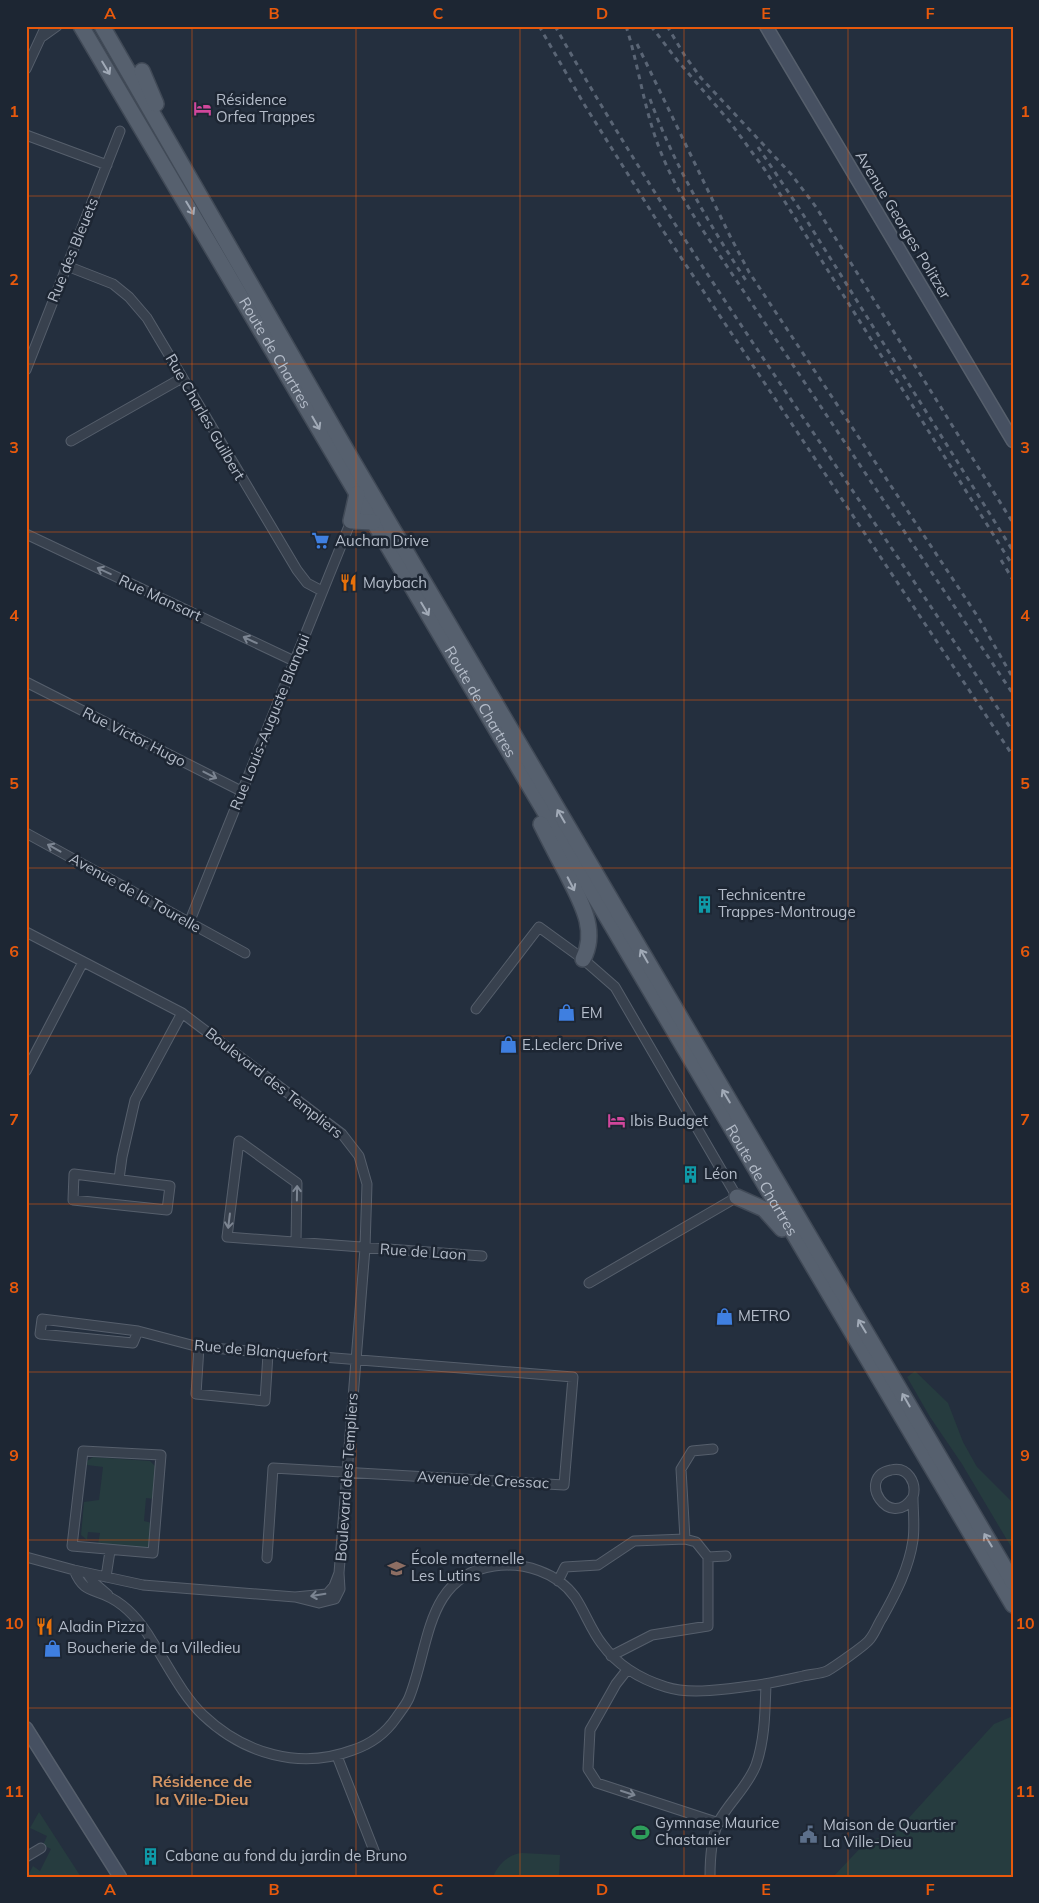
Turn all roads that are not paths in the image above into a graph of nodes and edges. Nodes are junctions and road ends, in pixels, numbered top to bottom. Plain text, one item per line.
1 (46, 26) edge
2 (57, 26) edge
3 (81, 26) edge
4 (102, 26) edge
5 (766, 26) edge
6 (39, 39) junction
7 (26, 70) edge
8 (142, 71) dead end
9 (120, 131) dead end
10 (26, 135) edge
11 (167, 139) junction
12 (107, 165) junction
13 (67, 266) junction
14 (26, 370) edge
15 (182, 378) junction
16 (71, 441) dead end
17 (1013, 441) edge
18 (357, 494) junction
19 (351, 521) junction
20 (373, 522) junction
21 (26, 534) edge
22 (322, 592) junction
23 (294, 661) junction
24 (26, 682) edge
25 (524, 777) junction
26 (242, 792) junction
27 (26, 833) edge
28 (189, 922) junction
29 (26, 932) edge
30 (244, 954) dead end
31 (583, 959) junction
32 (83, 962) junction
33 (476, 1009) dead end
34 (182, 1013) junction
35 (26, 1072) edge
36 (119, 1179) junction
37 (737, 1197) junction
38 (296, 1242) junction
39 (365, 1248) junction
40 (482, 1256) dead end
41 (589, 1284) dead end
42 (845, 1323) junction
43 (138, 1331) junction
44 (199, 1347) junction
45 (268, 1354) junction
46 (356, 1360) junction
47 (882, 1373) junction
48 (712, 1449) dead end
49 (346, 1472) junction
50 (912, 1497) junction
51 (685, 1539) junction
52 (110, 1551) junction
53 (726, 1556) dead end
54 (26, 1557) edge
55 (708, 1557) junction
56 (267, 1558) dead end
57 (74, 1570) junction
58 (87, 1573) junction
59 (106, 1577) junction
60 (558, 1581) junction
61 (1013, 1582) edge
62 (110, 1597) junction
63 (1013, 1604) edge
64 (611, 1656) junction
65 (627, 1670) junction
66 (766, 1684) junction
67 (26, 1728) edge
68 (30, 1737) edge
69 (337, 1756) junction
70 (718, 1823) junction
71 (41, 1848) dead end
72 (375, 1853) dead end
73 (26, 1857) edge
74 (120, 1877) edge
75 (710, 1877) edge

1 - 6 street
2 - 6 street
3 -> 18 main road, Route de Chartres
4 - 11 main road, Route de Chartres
5 - 17 street, Avenue Georges Politzer
6 - 7 street
8 - 11 main road
9 - 12 street, Rue des Bleuets
10 - 12 street
47 -> 11 main road, Route de Chartres
12 - 13 street, Rue des Bleuets
13 - 14 street, Rue des Bleuets
13 - 15 street, Rue Charles Guilbert
15 - 16 street
15 - 22 street, Rue Charles Guilbert
18 - 19 main road
18 - 20 main road, Route de Chartres
19 - 20 main road
19 - 22 street, Rue Louis-Auguste Blanqui
20 -> 25 main road, Route de Chartres
23 -> 21 street, Rue Mansart
22 - 23 street, Rue Louis-Auguste Blanqui
23 - 26 street, Rue Louis-Auguste Blanqui
24 -> 26 street, Rue Victor Hugo
25 -> 31 main road
25 - 42 main road, Route de Chartres
26 - 28 street, Rue Louis-Auguste Blanqui
28 -> 27 street, Avenue de la Tourelle
28 - 30 street, Avenue de la Tourelle
29 - 32 street, Boulevard des Templiers
31 - 33 street
31 - 37 street
32 - 34 street, Boulevard des Templiers
32 - 35 street
34 - 36 street
34 - 39 street, Boulevard des Templiers
36 - 36 street
37 - 41 street
37 - 42 main road
38 -> 38 street, Rue de Laon
38 - 39 street, Rue de Laon
39 - 40 street, Rue de Laon
39 - 46 street, Boulevard des Templiers
42 - 47 main road, Route de Chartres
43 - 43 street, Rue de Blanquefort
43 - 44 street, Rue de Blanquefort
44 - 45 street, Rue de Blanquefort
44 - 45 street
45 - 46 street, Rue de Blanquefort
46 - 49 street, Boulevard des Templiers
46 - 49 street, Avenue de Cressac
61 -> 47 main road
47 - 63 main road
48 - 51 street
49 - 56 street
49 - 59 street, Boulevard des Templiers
50 - 50 street
50 - 66 street
51 - 55 street
51 - 60 street
52 - 52 street
52 - 59 street
53 - 55 street
54 - 57 street, Boulevard des Templiers
55 - 64 street
57 - 58 street, Boulevard des Templiers
57 - 62 street
58 - 59 street, Boulevard des Templiers
58 - 62 street
60 - 64 street
60 - 69 street
62 - 69 street
64 - 65 street
65 - 66 street
65 -> 70 street
66 - 70 street
67 - 68 street
68 - 74 street
69 - 72 street
70 - 75 street
71 - 73 street

